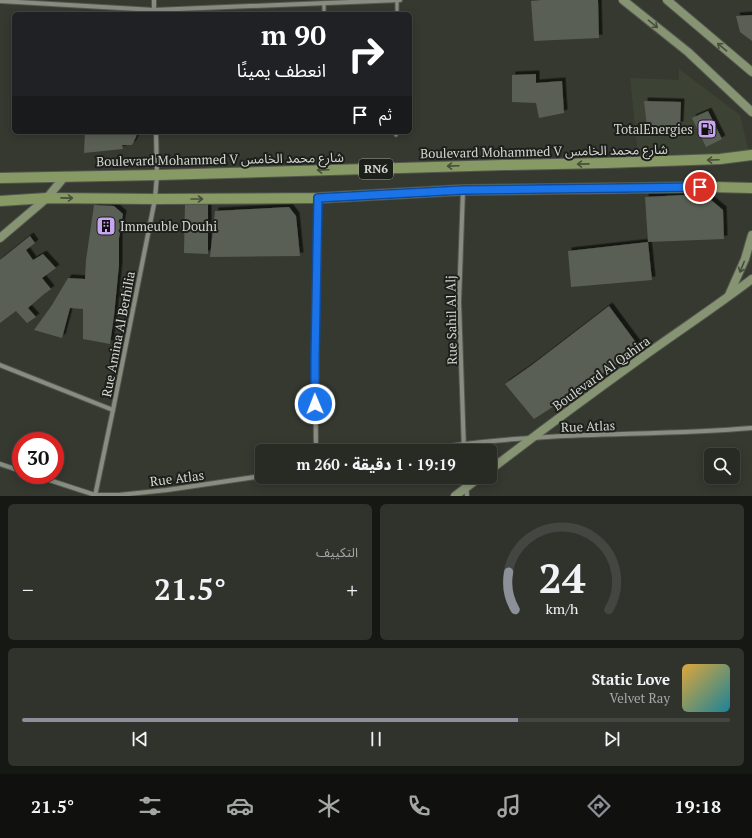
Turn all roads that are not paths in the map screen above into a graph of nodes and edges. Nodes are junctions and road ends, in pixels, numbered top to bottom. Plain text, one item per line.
1 (154, 0) edge
2 (397, 0) edge
3 (400, 0) edge
4 (623, 0) edge
5 (667, 0) edge
6 (0, 1) edge
7 (324, 3) junction
8 (154, 12) edge
9 (324, 12) edge
10 (396, 12) edge
11 (752, 72) edge
12 (752, 112) edge
13 (156, 134) edge
14 (752, 155) edge
15 (157, 175) junction
16 (65, 176) junction
17 (0, 178) edge
18 (752, 188) edge
19 (463, 190) junction
20 (47, 198) junction
21 (318, 198) junction
22 (155, 199) junction
23 (0, 201) edge
24 (752, 235) edge
25 (0, 238) edge
26 (752, 279) edge
27 (728, 297) junction
28 (0, 365) edge
29 (113, 410) junction
30 (752, 428) edge
31 (532, 438) junction
32 (316, 444) edge
33 (464, 444) joint
34 (0, 464) edge
35 (497, 465) edge
36 (12, 468) edge
37 (255, 477) edge
38 (60, 484) edge
39 (474, 484) edge
40 (467, 492) edge
41 (95, 496) edge
42 (455, 496) edge

1 - 8 street
2 - 3 street
2 - 7 street
2 - 10 lane
4 -> 12 main road
11 -> 5 main road
6 - 8 street
7 - 8 street
7 - 9 lane
13 - 15 street, Rue Amina Al Berhilia
14 -> 15 main road, Boulevard Mohammed V شارع محمد الخامس / RN6
15 - 16 main road, Boulevard Mohammed V شارع محمد الخامس / RN6
15 - 22 street, Rue Amina Al Berhilia
16 - 17 main road, Boulevard Mohammed V شارع محمد الخامس / RN6
16 - 20 main road
18 - 19 main road, RN6
19 - 21 main road, RN6
19 - 33 street, Rue Sahil Al Alj
20 -> 22 main road, RN6
20 - 23 main road, RN6
20 - 25 main road
22 -> 21 main road, RN6
21 - 32 street
22 - 29 street, Rue Amina Al Berhilia
24 -> 27 main road
26 - 27 main road, Boulevard Al Qahira
27 - 31 main road, Boulevard Al Qahira
28 - 29 street
29 - 41 street, Rue Amina Al Berhilia
30 - 31 street, Rue Atlas
31 - 33 street, Rue Atlas
31 - 35 main road, Boulevard Al Qahira
34 - 36 street
37 - 41 street, Rue Atlas
38 - 41 street, Rue Atlas
39 - 40 main road
40 - 42 main road

